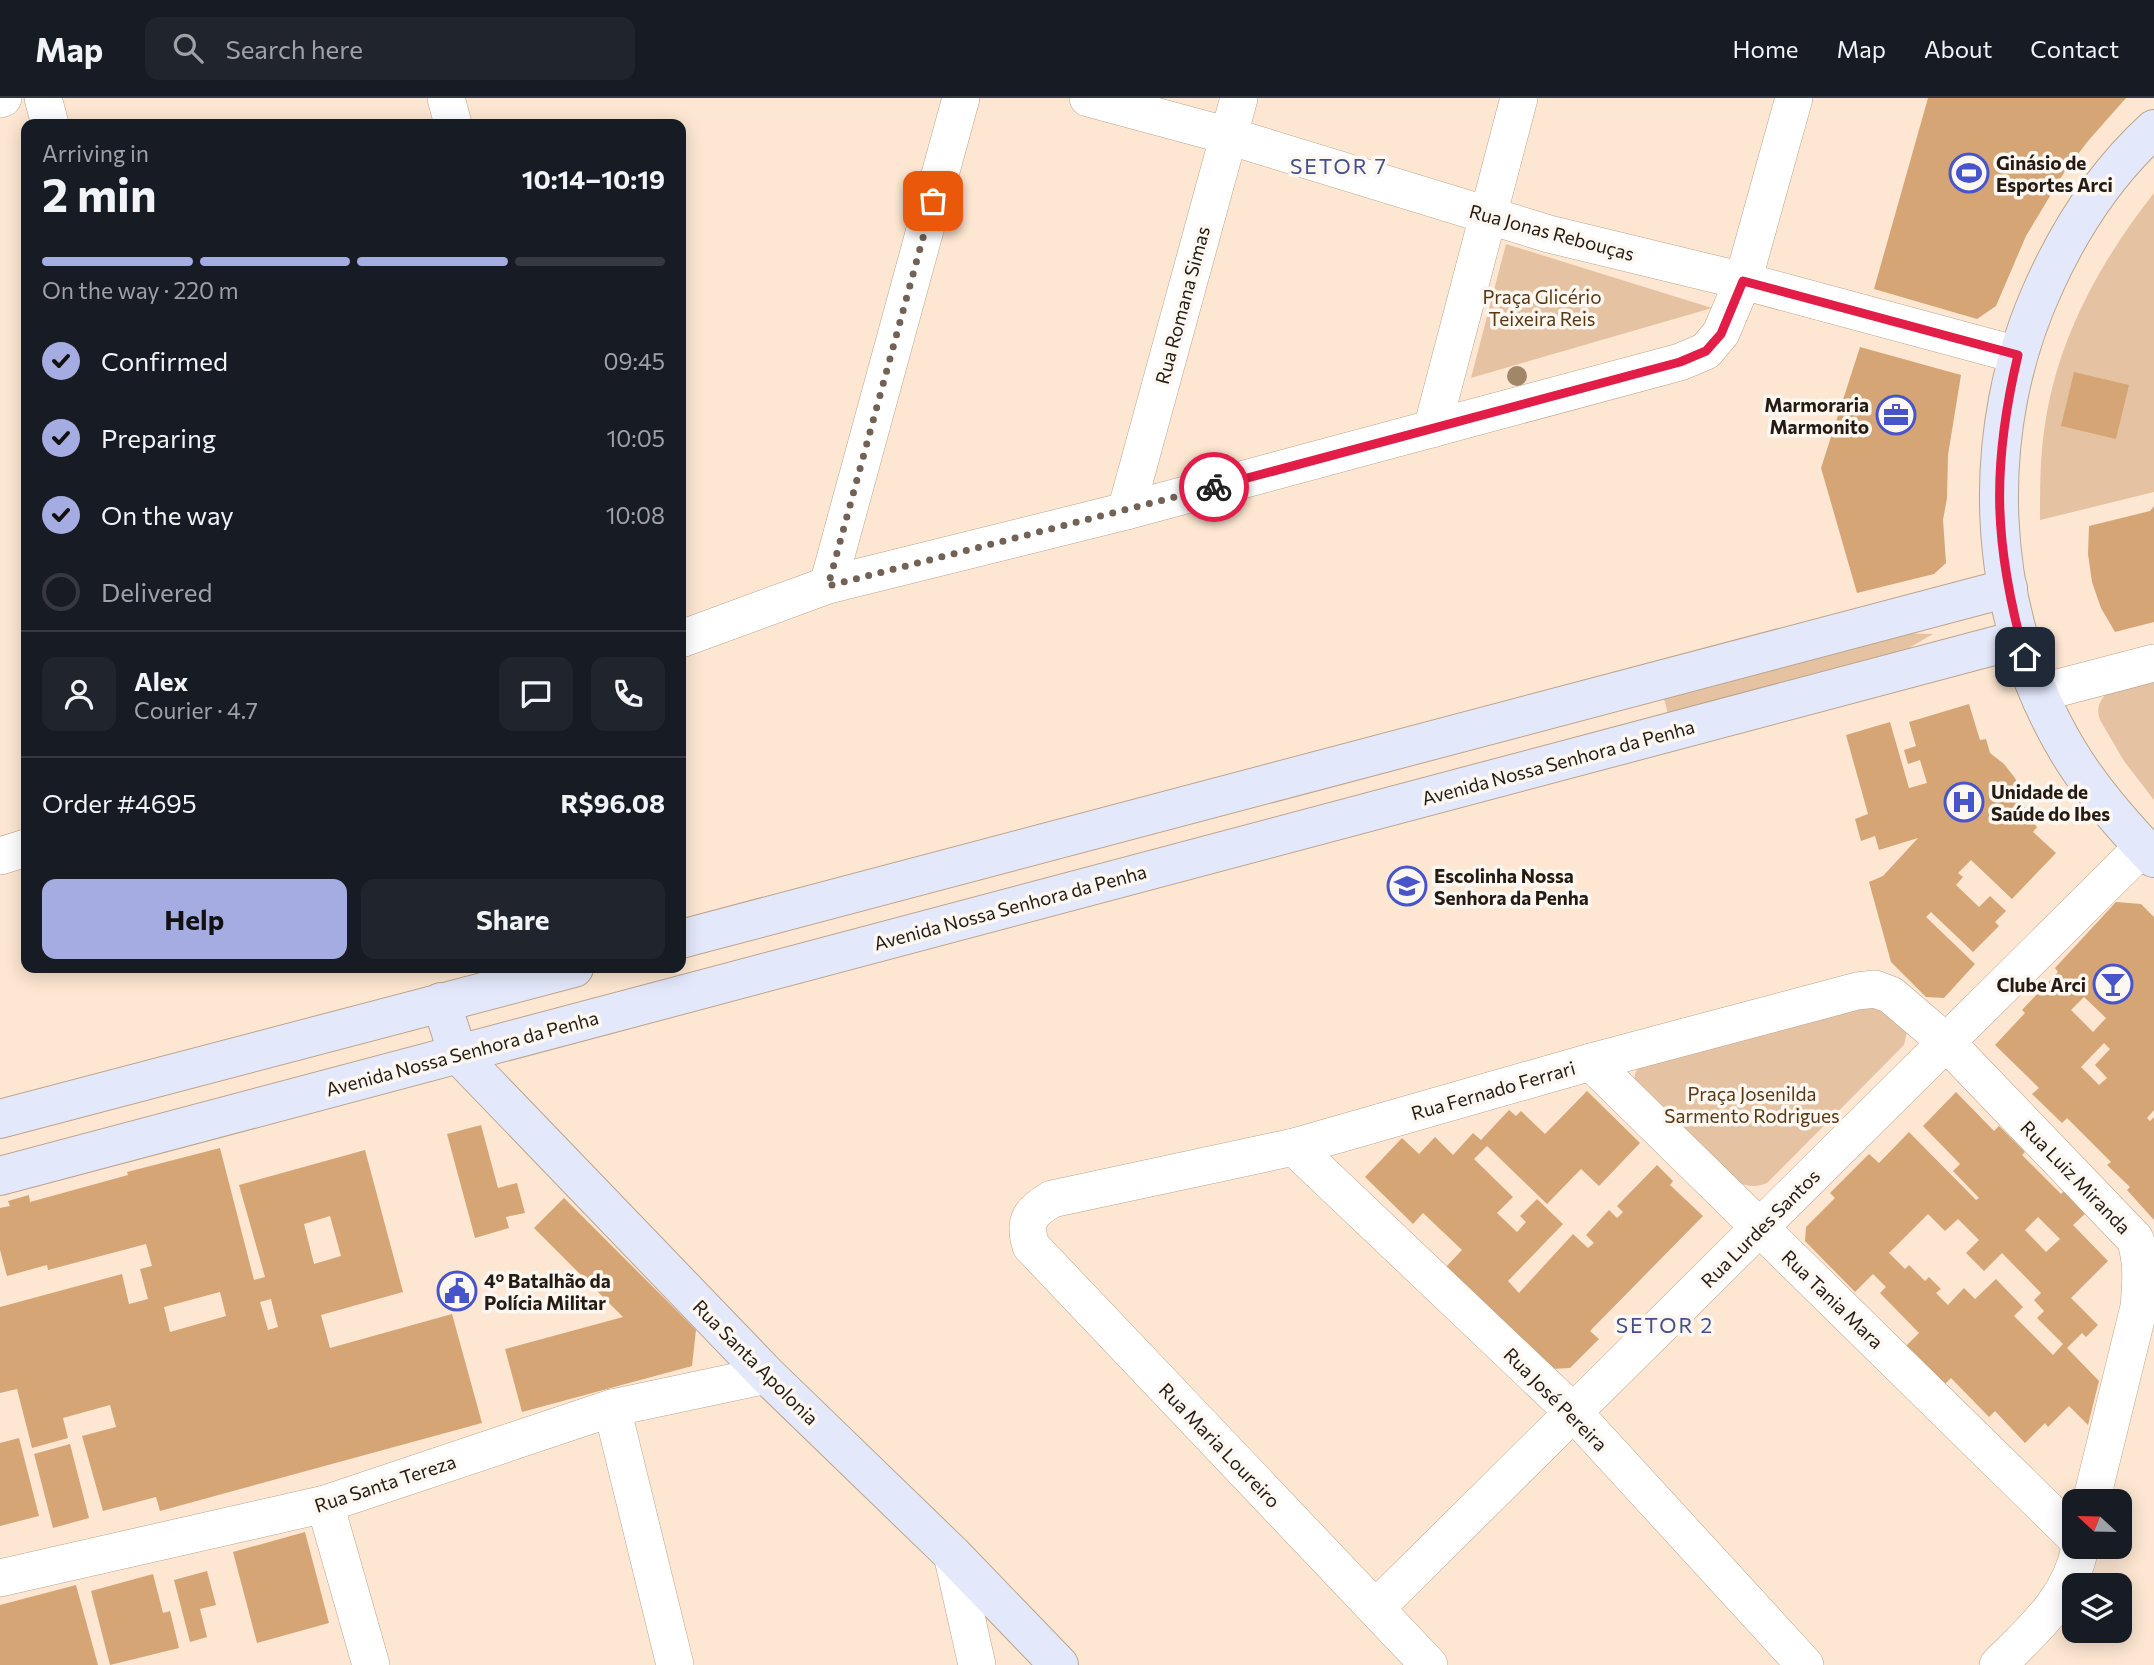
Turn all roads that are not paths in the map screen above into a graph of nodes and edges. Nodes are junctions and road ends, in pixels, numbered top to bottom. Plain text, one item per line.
1 (43, 98) edge
2 (446, 98) edge
3 (961, 98) edge
4 (1088, 98) edge
5 (1239, 98) edge
6 (1519, 98) edge
7 (1794, 98) edge
8 (49, 119) edge
9 (452, 119) edge
10 (2154, 129) edge
11 (1229, 136) junction
12 (1487, 215) junction
13 (1743, 281) junction
14 (2018, 355) junction
15 (1432, 429) junction
16 (1125, 511) junction
17 (828, 586) junction
18 (2008, 588) junction
19 (686, 637) edge
20 (2020, 639) junction
21 (2154, 663) edge
22 (1641, 685) junction
23 (2039, 693) junction
24 (1656, 736) junction
25 (21, 850) edge
26 (1007, 852) junction
27 (2148, 852) edge
28 (0, 856) edge
29 (1021, 904) junction
30 (732, 926) junction
31 (686, 938) edge
32 (555, 973) edge
33 (745, 977) junction
34 (442, 1002) junction
35 (1946, 1042) junction
36 (458, 1054) junction
37 (1591, 1062) junction
38 (0, 1119) edge
39 (1294, 1147) junction
40 (0, 1175) edge
41 (1030, 1218) joint
42 (1760, 1228) junction
43 (767, 1375) junction
44 (612, 1408) junction
45 (1574, 1413) junction
46 (2094, 1489) edge
47 (325, 1504) junction
48 (2062, 1524) edge
49 (952, 1554) junction
50 (2077, 1559) edge
51 (0, 1578) edge
52 (1376, 1608) junction
53 (372, 1665) edge
54 (675, 1665) edge
55 (977, 1665) edge
56 (1059, 1665) edge
57 (1430, 1665) edge
58 (1805, 1665) edge
59 (1998, 1665) edge

1 - 8 street
2 - 9 street
3 - 17 street
4 - 11 street, Rua Jonas Rebouças
5 - 11 street, Rua Romana Simas
6 - 12 street
7 - 13 street
10 - 14 street
11 - 12 street, Rua Jonas Rebouças
11 - 16 street, Rua Romana Simas
12 - 13 street, Rua Jonas Rebouças
12 - 15 street
13 - 14 street, Rua Jonas Rebouças
13 - 15 street
14 - 18 street
15 - 16 street
16 - 17 street
17 - 19 street
18 - 20 street
18 - 22 street
20 - 23 street
20 - 24 street, Avenida Nossa Senhora da Penha
21 - 23 street
22 - 24 street
22 - 26 street
23 - 27 street
24 - 29 street, Avenida Nossa Senhora da Penha
25 - 28 street
26 - 29 street
26 - 30 street
27 - 35 street, Rua Lurdes Santos
29 - 33 street, Avenida Nossa Senhora da Penha
30 - 31 street
30 - 33 street
32 - 34 street
33 - 36 street, Avenida Nossa Senhora da Penha
34 - 36 street
34 - 38 street
35 - 37 street, Rua Fernado Ferrari
35 - 42 street, Rua Lurdes Santos
35 - 46 street, Rua Luiz Miranda
36 - 40 street, Avenida Nossa Senhora da Penha
36 - 43 street, Rua Santa Apolonia
37 - 39 street, Rua Fernado Ferrari
37 - 42 street, Rua Tania Mara
39 - 41 street, Rua Fernado Ferrari
39 - 45 street, Rua José Pereira
41 - 52 street, Rua Maria Loureiro
42 - 45 street, Rua Lurdes Santos
42 - 48 street, Rua Tania Mara
43 - 44 street, Rua Santa Tereza
43 - 49 street, Rua Santa Apolonia
44 - 47 street, Rua Santa Tereza
44 - 54 street
45 - 52 street, Rua Lurdes Santos
45 - 58 street, Rua José Pereira
47 - 51 street, Rua Santa Tereza
47 - 53 street
49 - 55 street
49 - 56 street, Rua Santa Apolonia
50 - 59 street
52 - 57 street, Rua Maria Loureiro

